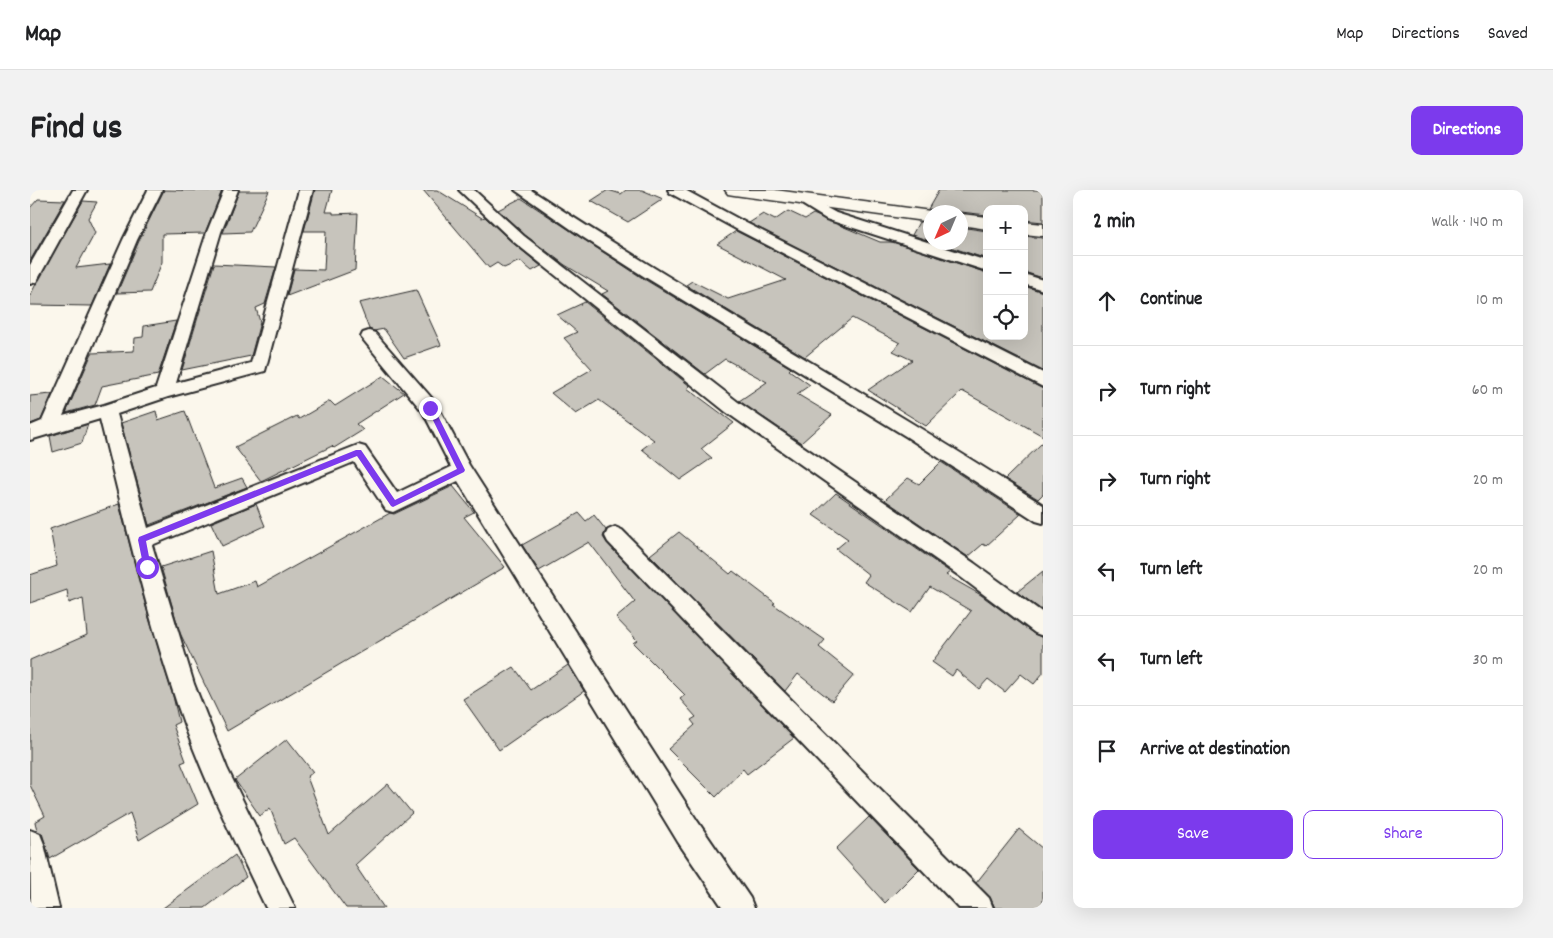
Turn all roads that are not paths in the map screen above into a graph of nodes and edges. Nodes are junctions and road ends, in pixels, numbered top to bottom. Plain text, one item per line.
1 (80, 190) edge
2 (156, 190) edge
3 (231, 190) edge
4 (306, 190) edge
5 (466, 190) edge
6 (522, 190) edge
7 (676, 190) edge
8 (734, 190) edge
9 (805, 200) junction
10 (923, 215) edge
11 (968, 221) edge
12 (983, 223) edge
13 (1028, 228) edge
14 (1043, 230) edge
15 (983, 265) edge
16 (30, 279) edge
17 (1028, 280) edge
18 (1043, 285) edge
19 (369, 337) dead end
20 (1043, 381) edge
21 (164, 392) junction
22 (107, 411) junction
23 (40, 430) edge
24 (462, 470) junction
25 (1043, 515) edge
26 (615, 536) dead end
27 (142, 540) junction
28 (1043, 626) edge
29 (30, 844) edge
30 (45, 908) edge
31 (281, 908) edge
32 (740, 908) edge
33 (979, 908) edge

1 - 16 street
2 - 23 street
3 - 21 street
4 - 21 street
5 - 28 street
6 - 25 street
7 - 20 street
8 - 9 main road
9 - 10 main road
9 - 15 street
11 - 12 main road
13 - 14 main road
17 - 18 street
19 - 24 street
21 - 22 street
22 - 23 street
22 - 27 street
24 - 27 street
24 - 32 street
26 - 33 street
27 - 31 street
29 - 30 street

